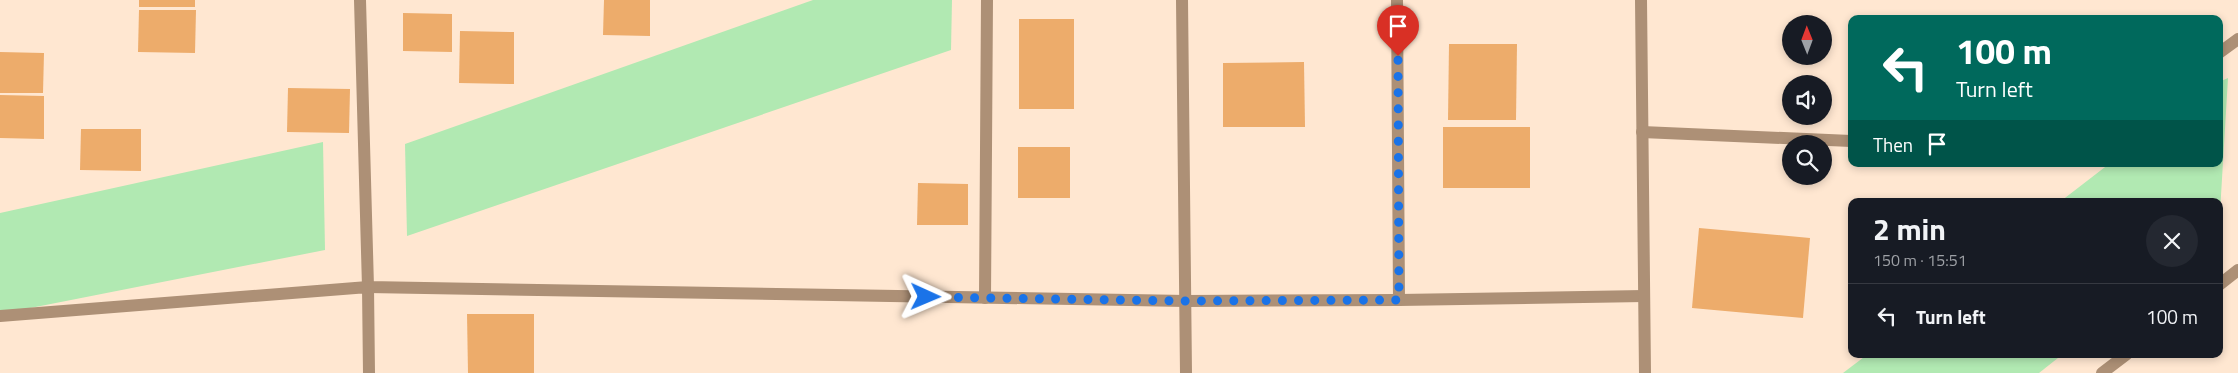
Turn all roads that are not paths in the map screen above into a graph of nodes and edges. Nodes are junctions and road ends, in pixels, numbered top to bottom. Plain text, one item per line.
1 (360, 0) edge
2 (987, 0) edge
3 (1182, 0) edge
4 (1397, 0) edge
5 (1640, 0) edge
6 (2238, 39) edge
7 (2223, 49) edge
8 (1642, 132) junction
9 (1848, 141) edge
10 (2238, 270) edge
11 (2223, 281) edge
12 (368, 288) junction
13 (1644, 296) junction
14 (985, 298) junction
15 (1399, 300) junction
16 (1186, 301) junction
17 (0, 316) edge
18 (2122, 358) edge
19 (369, 373) edge
20 (1186, 373) edge
21 (1645, 373) edge
22 (2102, 373) edge

1 - 12 street
2 - 14 street
3 - 16 street
4 - 15 street
5 - 8 street
6 - 7 street
8 - 9 street
8 - 13 street
10 - 11 street
12 - 14 street
12 - 17 street
12 - 19 street
13 - 15 street
13 - 21 street
14 - 16 street
15 - 16 street
16 - 20 street
18 - 22 street

